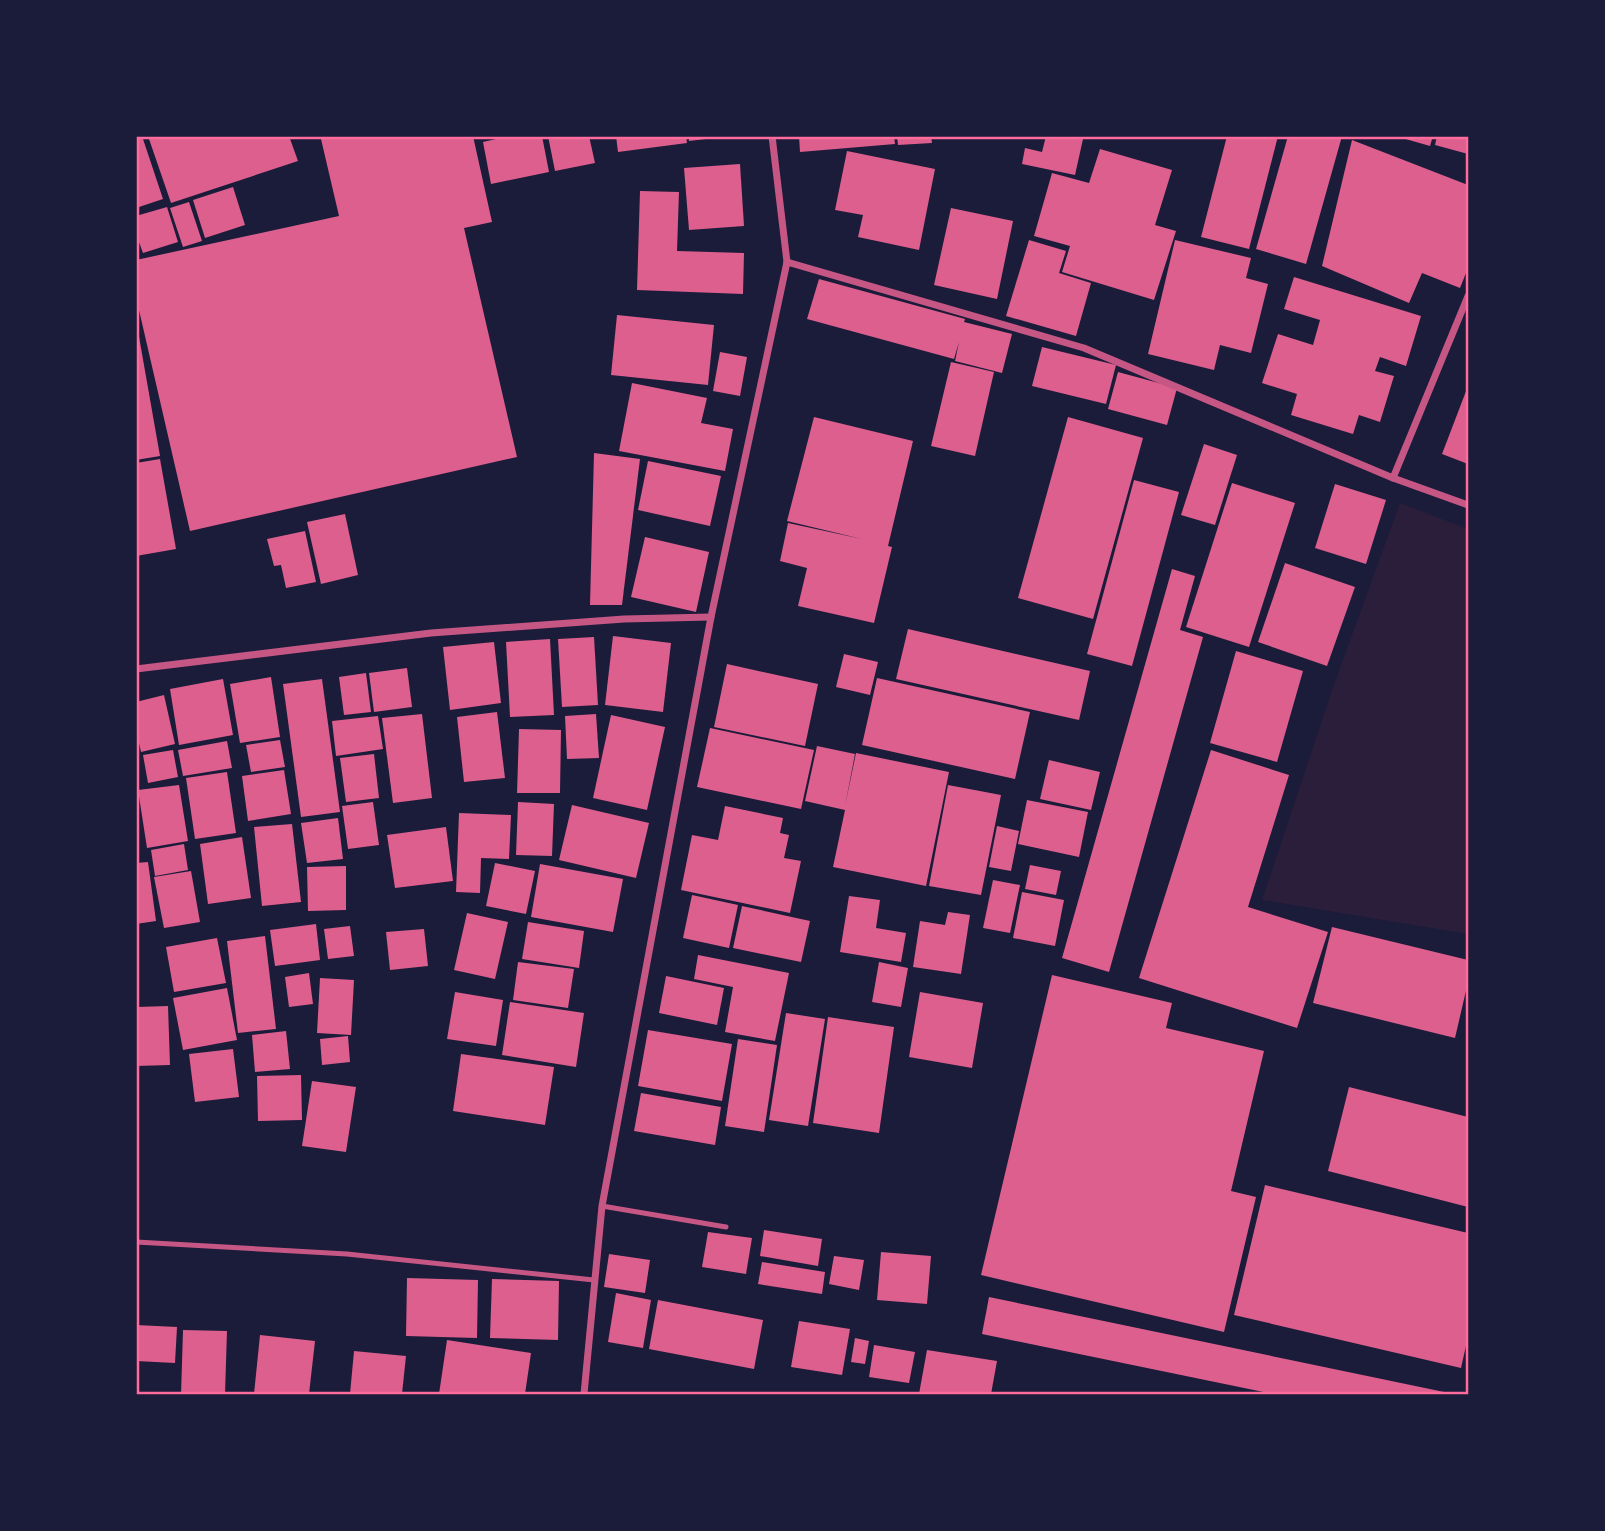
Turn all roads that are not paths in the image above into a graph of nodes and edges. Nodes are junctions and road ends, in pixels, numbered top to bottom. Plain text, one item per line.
1 (772, 136) edge
2 (787, 262) junction
3 (1468, 296) edge
4 (1393, 478) junction
5 (1468, 505) edge
6 (711, 617) junction
7 (136, 670) edge
8 (601, 1206) junction
9 (726, 1227) dead end
10 (136, 1242) edge
11 (594, 1280) junction
12 (584, 1395) edge

1 - 2 street
2 - 4 street
2 - 6 street
3 - 4 street
4 - 5 street
6 - 7 street
6 - 8 street
8 - 9 lane
8 - 11 street
10 - 11 lane
11 - 12 street

